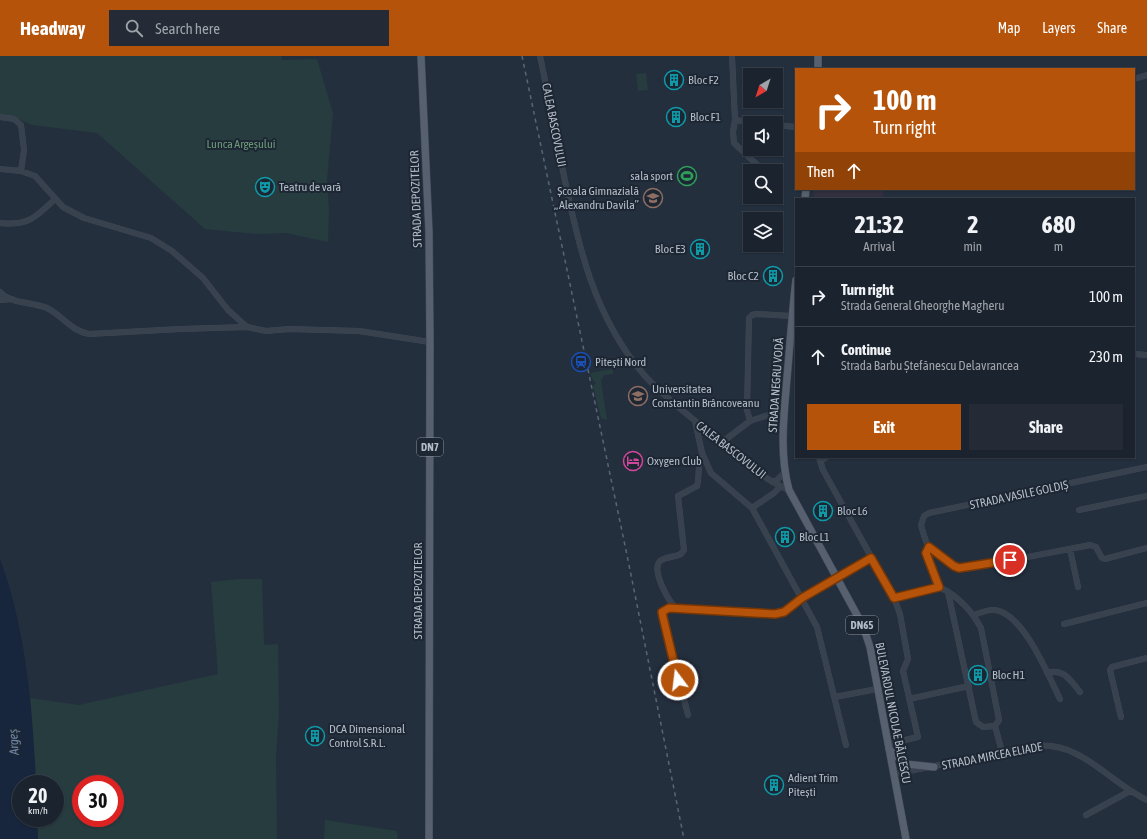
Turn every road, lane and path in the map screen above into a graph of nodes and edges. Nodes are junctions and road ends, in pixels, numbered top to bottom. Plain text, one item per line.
1 (421, 56) edge
2 (540, 56) edge
3 (732, 56) edge
4 (818, 56) edge
5 (818, 68) edge
6 (1147, 75) edge
7 (1135, 79) edge
8 (0, 117) edge
9 (735, 120) junction
10 (743, 121) edge
11 (783, 126) edge
12 (795, 127) edge
13 (756, 164) edge
14 (0, 169) edge
15 (21, 171) junction
16 (55, 200) junction
17 (0, 223) edge
18 (0, 292) edge
19 (12, 299) junction
20 (0, 300) edge
21 (795, 306) edge
22 (792, 316) junction
23 (247, 327) junction
24 (430, 342) junction
25 (1135, 354) edge
26 (1147, 355) edge
27 (784, 410) junction
28 (695, 421) junction
29 (750, 421) junction
30 (721, 443) junction
31 (702, 453) junction
32 (819, 459) edge
33 (1147, 467) edge
34 (785, 472) junction
35 (772, 482) junction
36 (780, 487) junction
37 (789, 490) junction
38 (1147, 496) edge
39 (752, 508) junction
40 (1079, 510) dead end
41 (929, 547) junction
42 (1147, 548) edge
43 (1070, 549) junction
44 (871, 558) junction
45 (837, 577) junction
46 (939, 587) junction
47 (1078, 587) dead end
48 (948, 592) junction
49 (802, 598) junction
50 (894, 598) junction
51 (1147, 603) edge
52 (675, 607) junction
53 (974, 615) junction
54 (1064, 624) dead end
55 (1147, 658) edge
56 (1047, 673) junction
57 (969, 686) junction
58 (877, 689) junction
59 (1080, 692) dead end
60 (835, 696) junction
61 (909, 699) junction
62 (1060, 699) dead end
63 (688, 715) dead end
64 (1121, 716) dead end
65 (995, 726) junction
66 (846, 745) dead end
67 (888, 747) junction
68 (1002, 752) junction
69 (934, 767) junction
70 (894, 774) junction
71 (1130, 791) junction
72 (1147, 800) edge
73 (1086, 815) dead end
74 (429, 839) edge
75 (906, 839) edge

1 - 24 main road, STRADA DEPOZITELOR / DN7
2 - 28 street, CALEA BASCOVULUI
3 - 9 street
4 - 5 main road
6 - 7 street
8 - 15 street
9 - 10 street
9 - 13 street
11 - 12 street
14 - 15 street
15 - 16 street
16 - 17 street
16 - 23 street
18 - 19 street
19 - 20 street
19 - 23 street
21 - 22 main road, STRADA NEGRU VODĂ
22 - 27 main road, STRADA NEGRU VODĂ
22 - 29 street
23 - 24 street
24 - 74 main road, STRADA DEPOZITELOR / DN7
25 - 26 street
27 - 29 street
27 - 34 main road, STRADA NEGRU VODĂ
28 - 30 street, CALEA BASCOVULUI
28 - 31 street
29 - 30 street
30 - 35 street, CALEA BASCOVULUI
31 - 39 street
31 - 52 street
32 - 44 street
33 - 41 street, STRADA VASILE GOLDIȘ
34 - 35 street
34 - 37 main road, STRADA NEGRU VODĂ
35 - 36 street, CALEA BASCOVULUI
36 - 37 street, CALEA BASCOVULUI
36 - 39 street
37 - 45 main road, BULEVARDUL NICOLAE BĂLCESCU / DN65
38 - 40 street
39 - 49 street
41 - 43 street
41 - 46 street
42 - 43 street
43 - 47 street
44 - 45 street
44 - 50 street
45 - 49 street
45 - 58 main road, BULEVARDUL NICOLAE BĂLCESCU / DN65
46 - 48 street
46 - 50 street
48 - 53 street
48 - 57 street
49 - 52 street
49 - 60 street
50 - 61 street
51 - 54 street
52 - 63 street
53 - 56 street
53 - 65 street
55 - 64 street
56 - 59 street
56 - 62 street
57 - 61 street
57 - 65 street
58 - 60 street
58 - 67 main road, BULEVARDUL NICOLAE BĂLCESCU / DN65
60 - 66 street
61 - 67 street
65 - 68 street
67 - 69 main road
67 - 70 main road, BULEVARDUL NICOLAE BĂLCESCU / DN65
68 - 69 street, STRADA MIRCEA ELIADE
68 - 71 street, STRADA MIRCEA ELIADE
69 - 70 street, STRADA MIRCEA ELIADE
70 - 75 main road, BULEVARDUL NICOLAE BĂLCESCU / DN65
71 - 72 street, STRADA MIRCEA ELIADE
71 - 73 street

